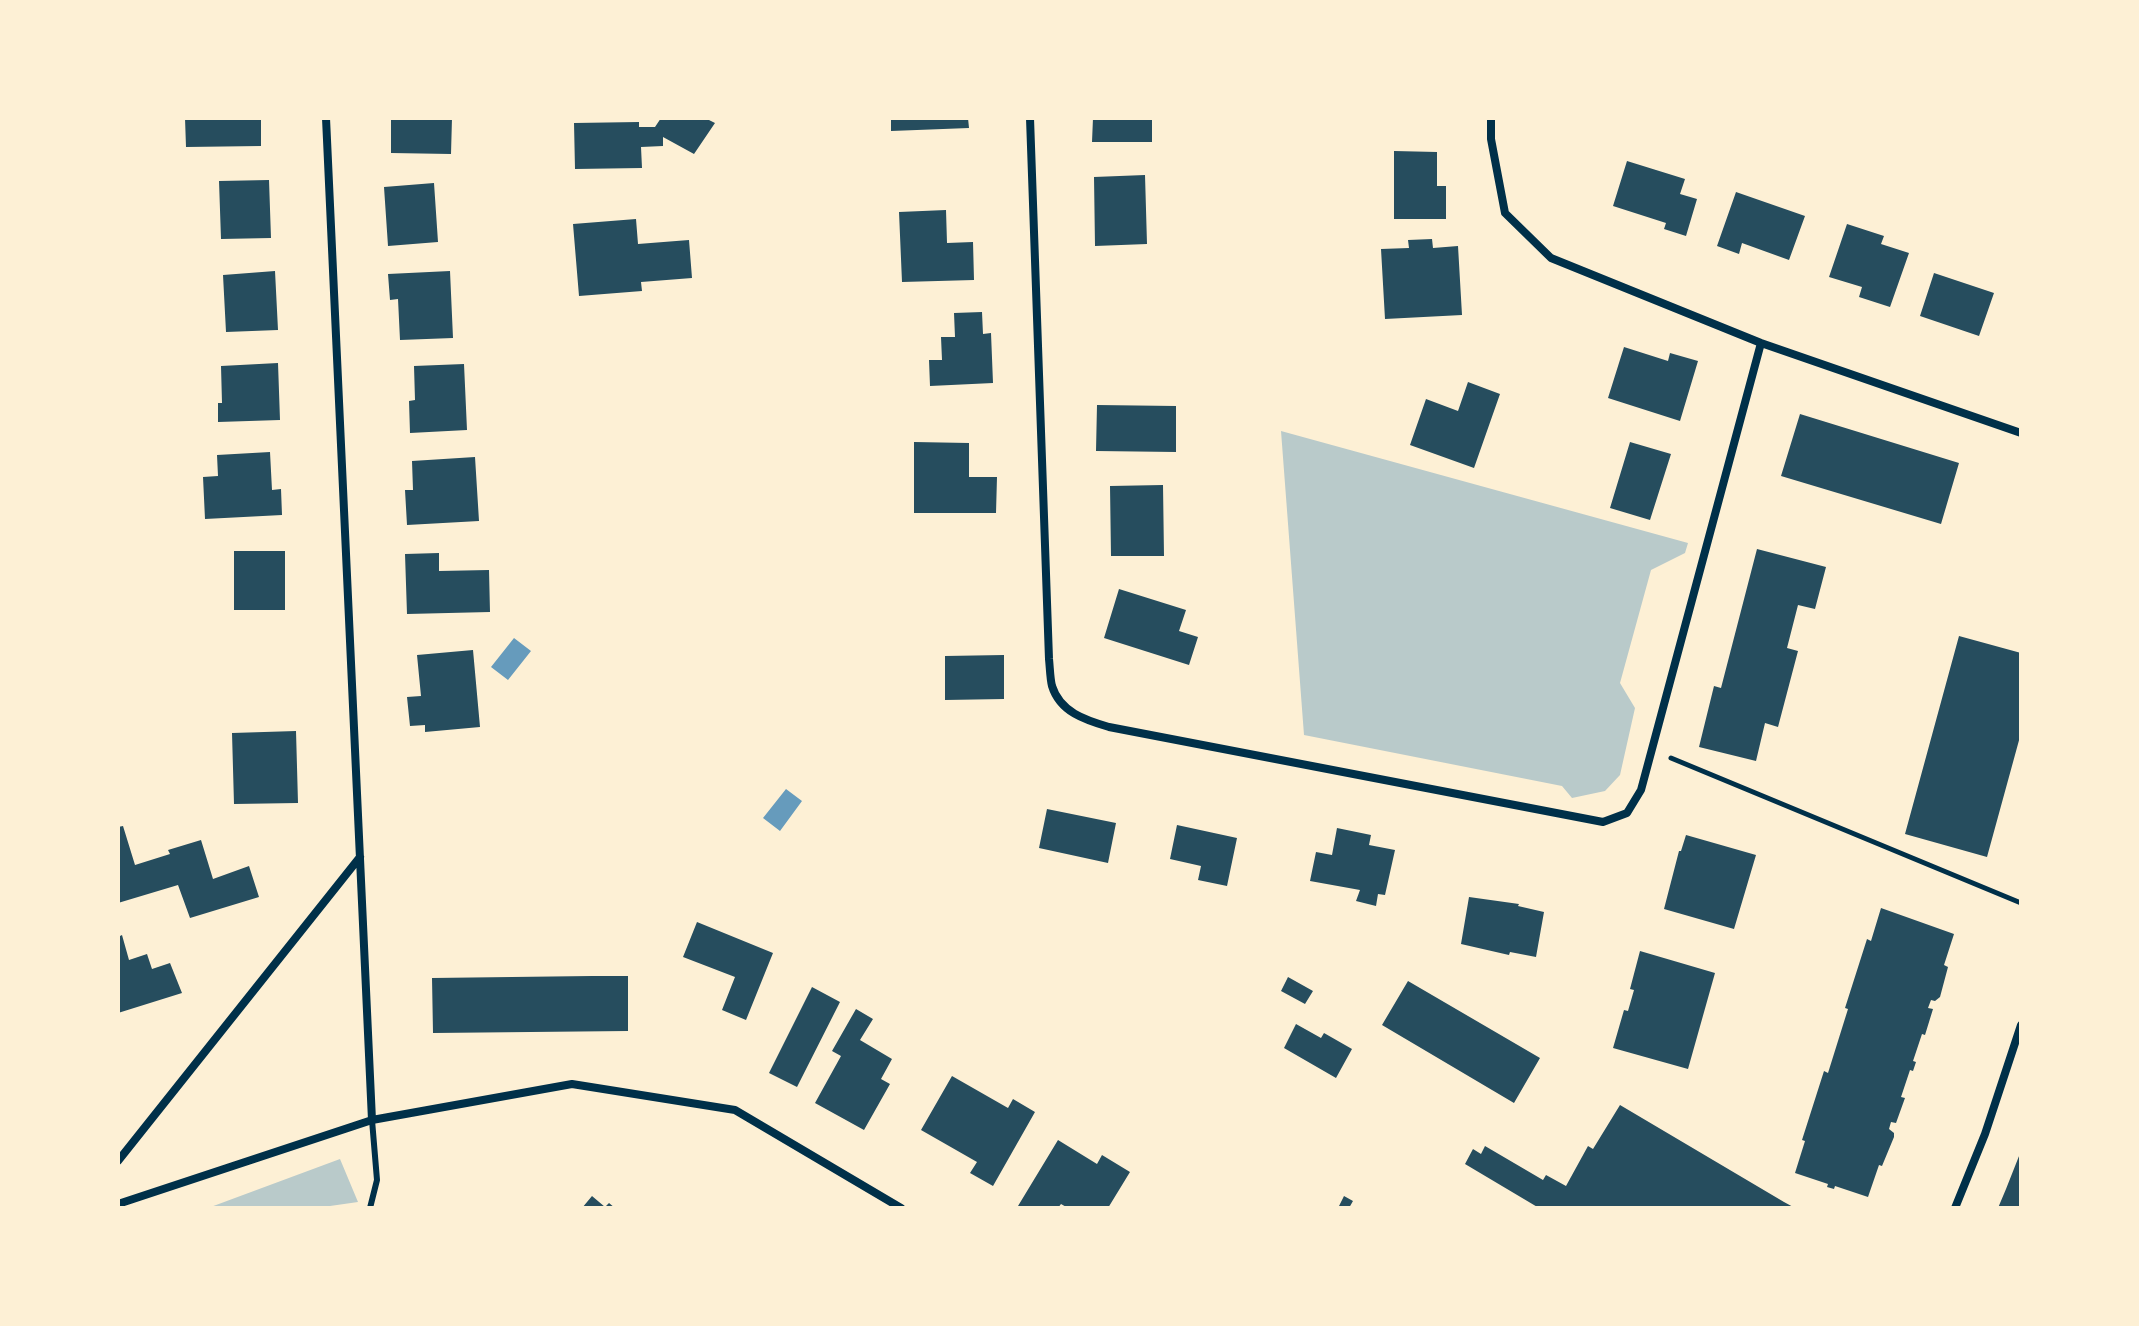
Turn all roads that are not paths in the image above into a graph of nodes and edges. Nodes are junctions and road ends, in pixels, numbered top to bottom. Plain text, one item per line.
1 (326, 118) edge
2 (1030, 118) edge
3 (1491, 118) edge
4 (1761, 343) junction
5 (2021, 433) edge
6 (361, 856) junction
7 (2021, 1025) edge
8 (372, 1120) junction
9 (118, 1161) edge
10 (118, 1204) edge
11 (370, 1208) edge
12 (901, 1208) edge
13 (1955, 1208) edge

1 - 6 street
2 - 4 street
3 - 4 street
4 - 5 street
6 - 8 street
6 - 9 street
7 - 13 street
8 - 10 street
8 - 11 lane
8 - 12 street

